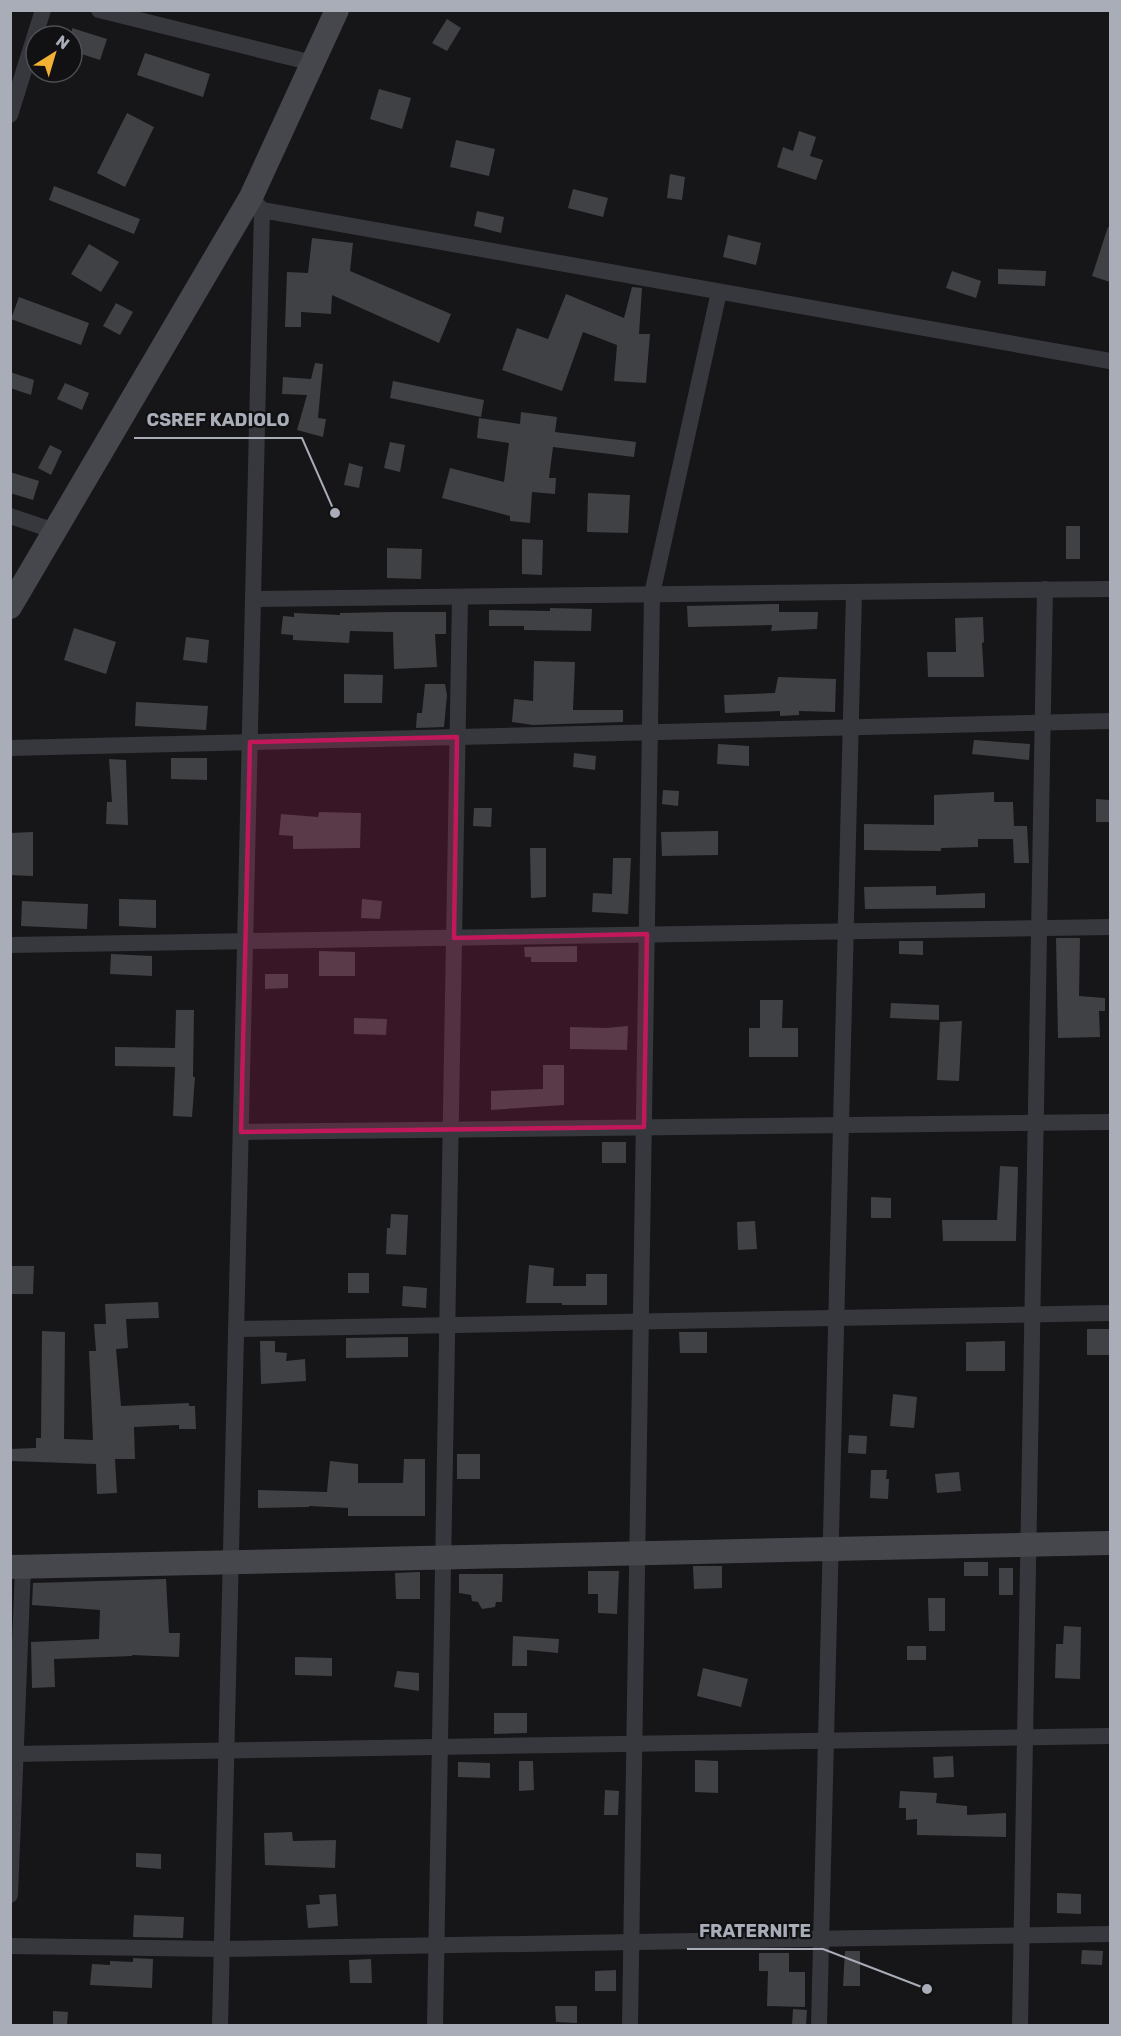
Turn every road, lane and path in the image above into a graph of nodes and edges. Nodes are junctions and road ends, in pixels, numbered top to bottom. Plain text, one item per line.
1 (43, 10) edge
2 (99, 10) edge
3 (338, 10) edge
4 (162, 18) edge
5 (313, 63) junction
6 (10, 115) edge
7 (256, 204) junction
8 (719, 292) junction
9 (1110, 362) edge
10 (10, 516) edge
11 (55, 531) junction
12 (1045, 589) junction
13 (1110, 589) edge
14 (854, 592) junction
15 (652, 594) junction
16 (460, 597) junction
17 (253, 599) junction
18 (10, 607) edge
19 (1110, 721) edge
20 (1042, 722) junction
21 (851, 727) junction
22 (650, 732) junction
23 (457, 737) junction
24 (250, 742) junction
25 (10, 748) edge
26 (1110, 927) edge
27 (1039, 928) junction
28 (846, 931) junction
29 (647, 934) junction
30 (454, 938) junction
31 (245, 941) junction
32 (10, 945) edge
33 (1110, 1122) edge
34 (1036, 1123) junction
35 (841, 1125) junction
36 (644, 1127) junction
37 (450, 1129) junction
38 (240, 1132) junction
39 (1110, 1313) edge
40 (1032, 1314) junction
41 (836, 1318) junction
42 (641, 1322) junction
43 (447, 1325) junction
44 (236, 1329) junction
45 (1110, 1543) edge
46 (1029, 1545) junction
47 (831, 1549) junction
48 (638, 1553) junction
49 (443, 1558) junction
50 (230, 1563) junction
51 (17, 1567) edge
52 (1110, 1736) edge
53 (1025, 1738) junction
54 (826, 1741) junction
55 (634, 1744) junction
56 (439, 1747) junction
57 (226, 1750) junction
58 (13, 1754) edge
59 (10, 1895) edge
60 (1110, 1934) edge
61 (1022, 1936) junction
62 (821, 1939) junction
63 (631, 1942) junction
64 (436, 1945) junction
65 (10, 1946) edge
66 (221, 1949) junction
67 (220, 2025) edge
68 (435, 2025) edge
69 (630, 2025) edge
70 (819, 2025) edge
71 (1020, 2025) edge

1 - 6 street
2 - 4 street
3 - 5 main road
4 - 5 street
5 - 7 main road
7 - 8 street
7 - 11 main road
7 - 17 street
8 - 9 street
8 - 15 street
10 - 11 street
11 - 18 main road
12 - 13 street
12 - 14 street
12 - 20 street
14 - 15 street
14 - 21 street
15 - 16 street
15 - 22 street
16 - 17 street
16 - 23 street
17 - 24 street
19 - 20 street
20 - 21 street
20 - 27 street
21 - 22 street
21 - 28 street
22 - 23 street
22 - 29 street
23 - 24 street
23 - 30 street
24 - 25 street
24 - 31 street
26 - 27 street
27 - 28 street
27 - 34 street
28 - 29 street
28 - 35 street
29 - 30 street
29 - 36 street
30 - 31 street
30 - 37 street
31 - 32 street
31 - 38 street
33 - 34 street
34 - 35 street
34 - 40 street
35 - 36 street
35 - 41 street
36 - 37 street
36 - 42 street
37 - 38 street
37 - 43 street
38 - 44 street
39 - 40 street
40 - 41 street
40 - 46 street
41 - 42 street
41 - 47 street
42 - 43 street
42 - 48 street
43 - 44 street
43 - 49 street
44 - 50 street
45 - 46 main road
46 - 47 main road
46 - 53 street
47 - 48 main road
47 - 54 street
48 - 49 main road
48 - 55 street
49 - 50 main road
49 - 56 street
50 - 51 main road
50 - 57 street
51 - 58 street
52 - 53 street
53 - 54 street
53 - 61 street
54 - 55 street
54 - 62 street
55 - 56 street
55 - 63 street
56 - 57 street
56 - 64 street
57 - 58 street
57 - 66 street
58 - 59 street
60 - 61 street
61 - 62 street
61 - 71 street
62 - 63 street
62 - 70 street
63 - 64 street
63 - 69 street
64 - 66 street
64 - 68 street
65 - 66 street
66 - 67 street

